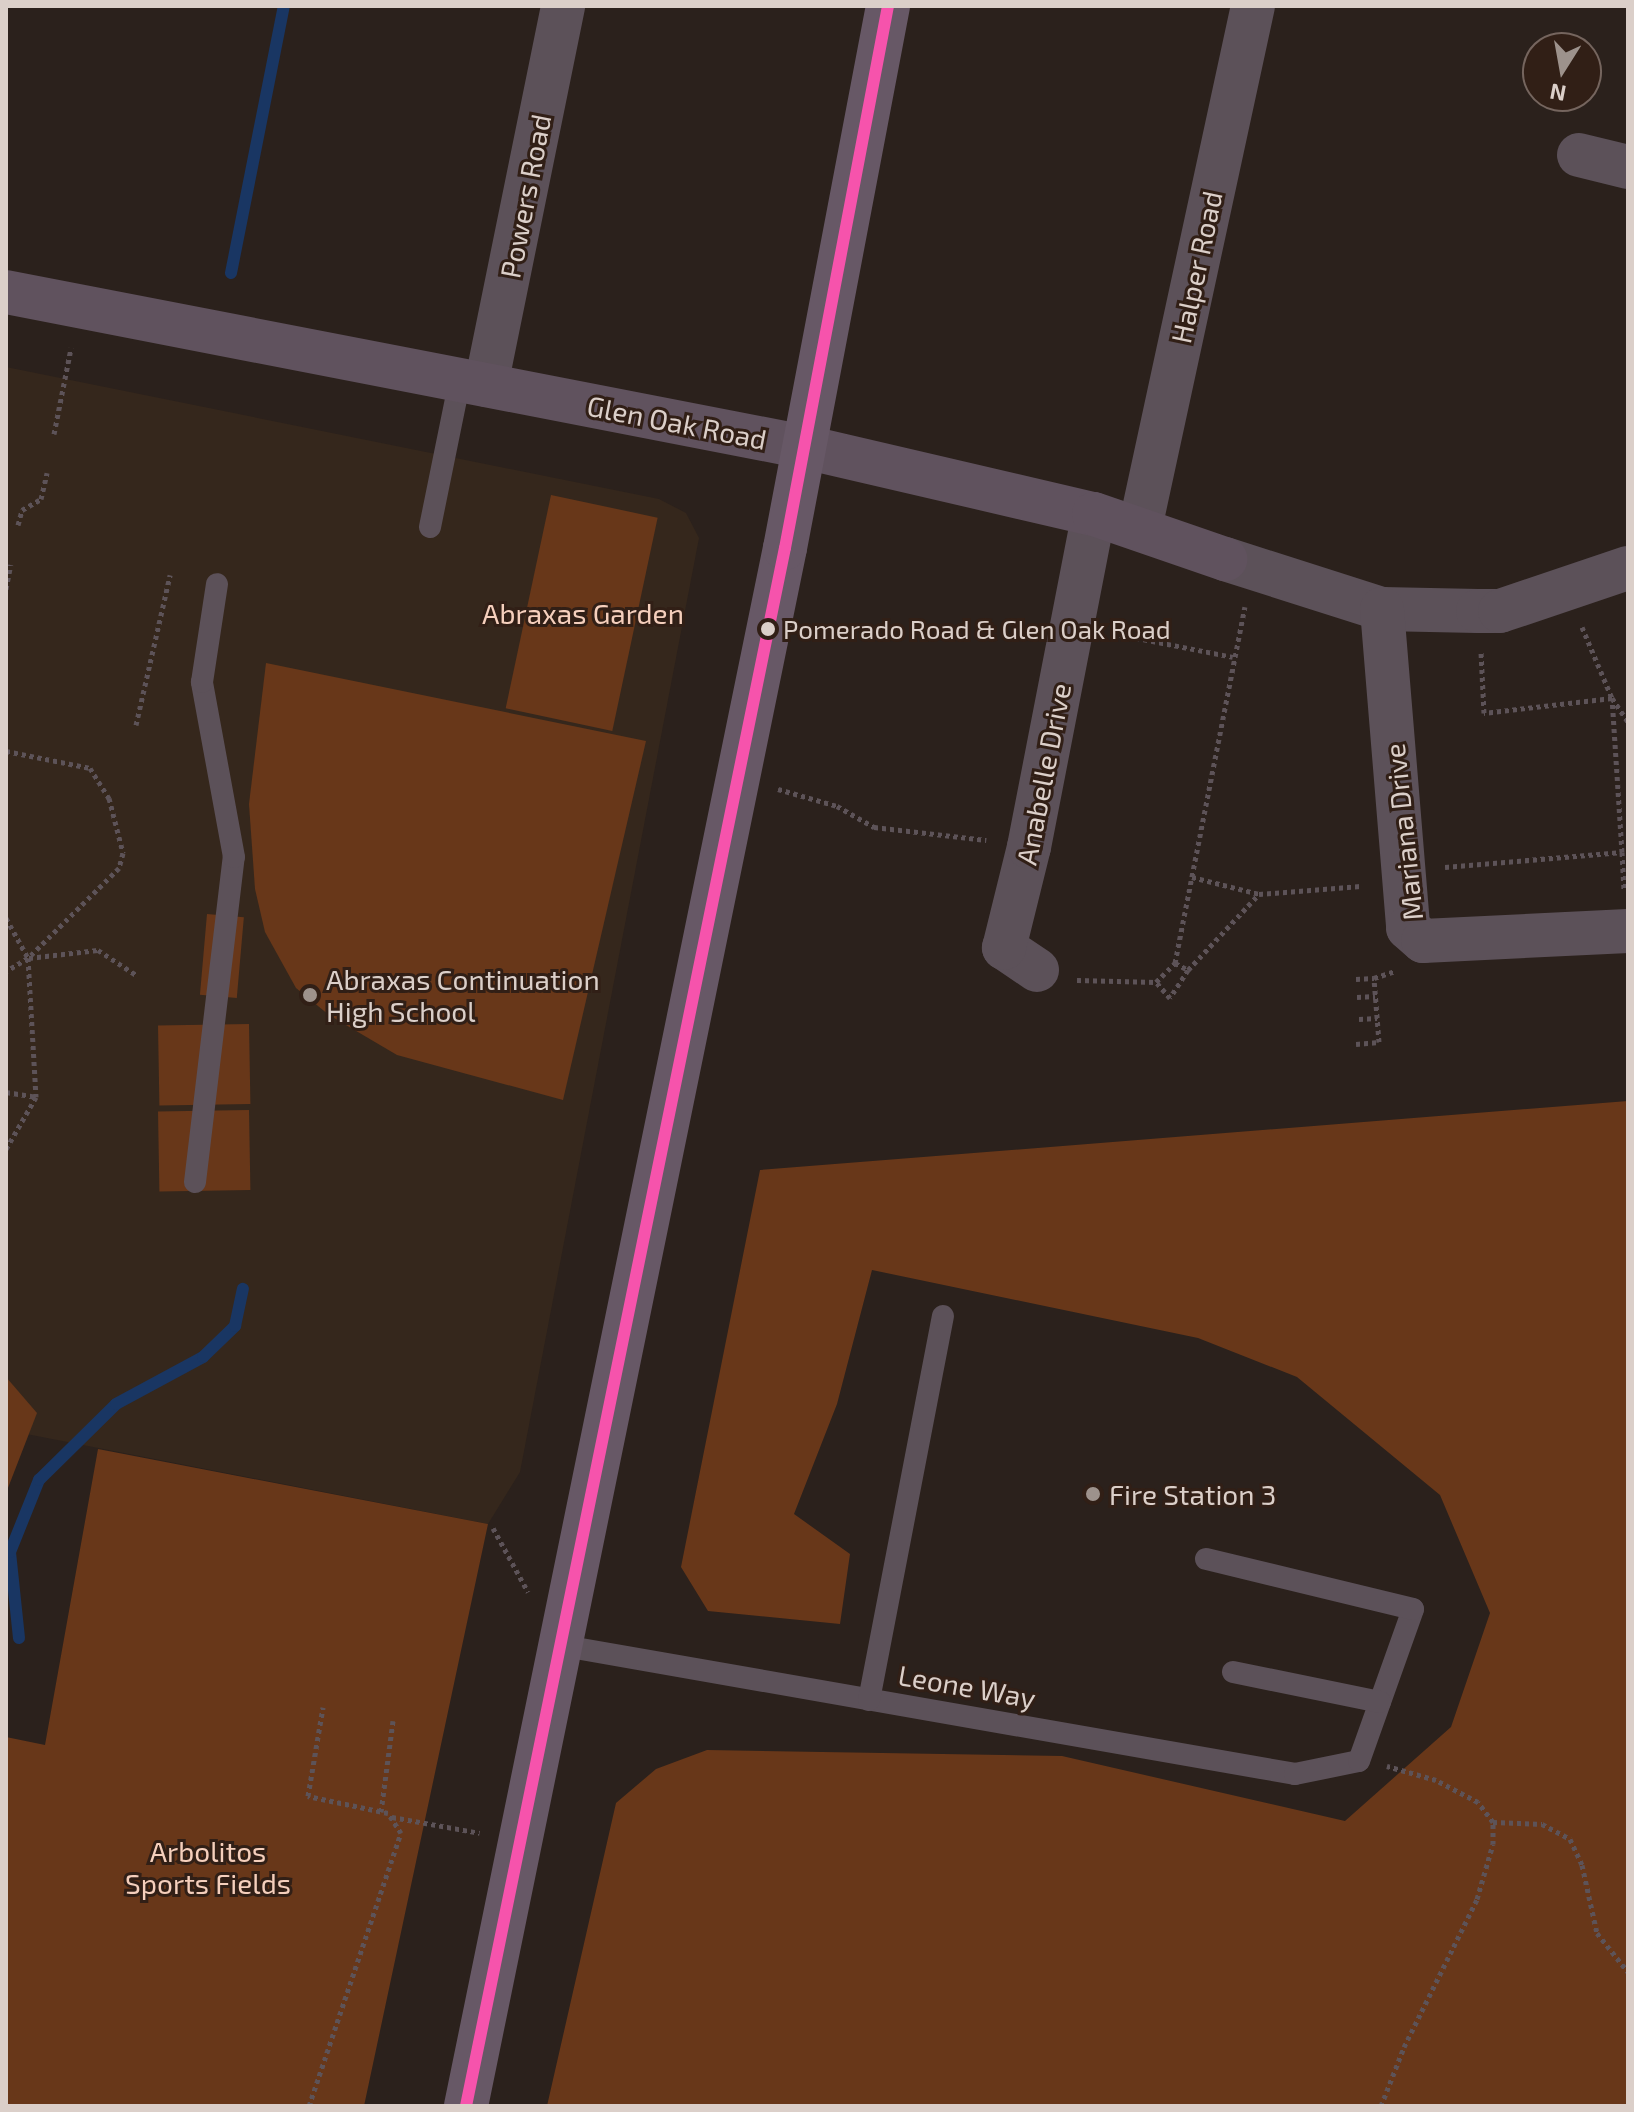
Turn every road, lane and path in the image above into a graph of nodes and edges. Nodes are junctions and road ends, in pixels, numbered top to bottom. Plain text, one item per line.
1 (563, 6) edge
2 (888, 6) edge
3 (1253, 6) edge
4 (1579, 155) dead end
5 (1628, 167) edge
6 (6, 292) edge
7 (79, 306) junction
8 (473, 383) junction
9 (54, 434) dead end
10 (805, 447) junction
11 (47, 473) dead end
12 (1094, 514) junction
13 (18, 525) dead end
14 (430, 527) dead end
15 (1140, 528) junction
16 (11, 564) dead end
17 (1240, 565) junction
18 (1628, 568) edge
19 (170, 575) dead end
20 (217, 584) dead end
21 (6, 589) edge
22 (1562, 591) junction
23 (1382, 609) junction
24 (1478, 611) junction
25 (1072, 626) junction
26 (1233, 657) junction
27 (1612, 698) junction
28 (1628, 722) edge
29 (136, 725) dead end
30 (6, 751) edge
31 (738, 778) junction
32 (1029, 847) junction
33 (1404, 876) junction
34 (1192, 877) junction
35 (1259, 894) junction
36 (6, 918) edge
37 (1628, 931) edge
38 (1417, 936) junction
39 (28, 958) junction
40 (1175, 963) junction
41 (1037, 970) joint
42 (1188, 970) junction
43 (6, 971) edge
44 (136, 975) dead end
45 (1374, 978) junction
46 (1356, 979) dead end
47 (1156, 982) junction
48 (1375, 996) junction
49 (1357, 997) dead end
50 (1377, 1018) junction
51 (1359, 1019) dead end
52 (1356, 1044) dead end
53 (6, 1092) edge
54 (36, 1097) junction
55 (6, 1149) edge
56 (195, 1182) dead end
57 (943, 1316) dead end
58 (1206, 1559) dead end
59 (564, 1646) junction
60 (1233, 1672) dead end
61 (869, 1700) junction
62 (1380, 1702) junction
63 (323, 1707) dead end
64 (393, 1721) dead end
65 (1359, 1761) junction
66 (381, 1812) junction
67 (391, 1817) junction
68 (1493, 1822) junction
69 (523, 1841) junction
70 (1628, 1972) edge
71 (309, 2106) edge
72 (466, 2106) edge
73 (1381, 2106) edge

1 - 8 street, Powers Road
2 - 10 main road
3 - 15 street, Halper Road
4 - 5 street
6 - 7 street, Glen Oak Road
7 - 8 street, Glen Oak Road
7 - 9 path
8 - 10 street, Glen Oak Road
8 - 14 lane
10 - 12 street, Glen Oak Road
10 - 31 main road
11 - 13 path
12 - 15 street, Glen Oak Road
12 - 25 street, Anabelle Drive
15 - 17 street, Glen Oak Road
16 - 21 path
17 - 23 street, Glen Oak Road
17 - 26 path
18 - 22 street, Glen Oak Road
19 - 29 path
20 - 56 lane
22 - 24 street, Glen Oak Road
22 - 27 path
23 - 24 street, Glen Oak Road
23 - 33 street, Mariana Drive
24 - 27 path
25 - 26 path
25 - 32 street, Anabelle Drive
26 - 34 path
27 - 28 path
27 - 33 path
30 - 39 path
31 - 32 path
31 - 59 main road
32 - 41 street, Anabelle Drive
33 - 35 path
33 - 38 street, Mariana Drive
34 - 35 path
34 - 40 path
35 - 42 path
36 - 39 path
37 - 38 street, Mariana Drive
38 - 45 path
39 - 43 path
39 - 44 path
39 - 54 path
40 - 42 path
40 - 47 path
41 - 47 path
42 - 47 path
45 - 46 path
45 - 48 path
48 - 49 path
48 - 50 path
50 - 51 path
50 - 52 path
53 - 54 path
54 - 55 path
57 - 61 lane
58 - 62 lane
59 - 61 lane, Leone Way
59 - 69 main road
60 - 62 lane
61 - 65 lane, Leone Way
62 - 65 lane
63 - 66 path
64 - 66 path
65 - 68 path
66 - 67 path
67 - 69 path
67 - 71 path
68 - 70 path
68 - 73 path
69 - 72 main road

